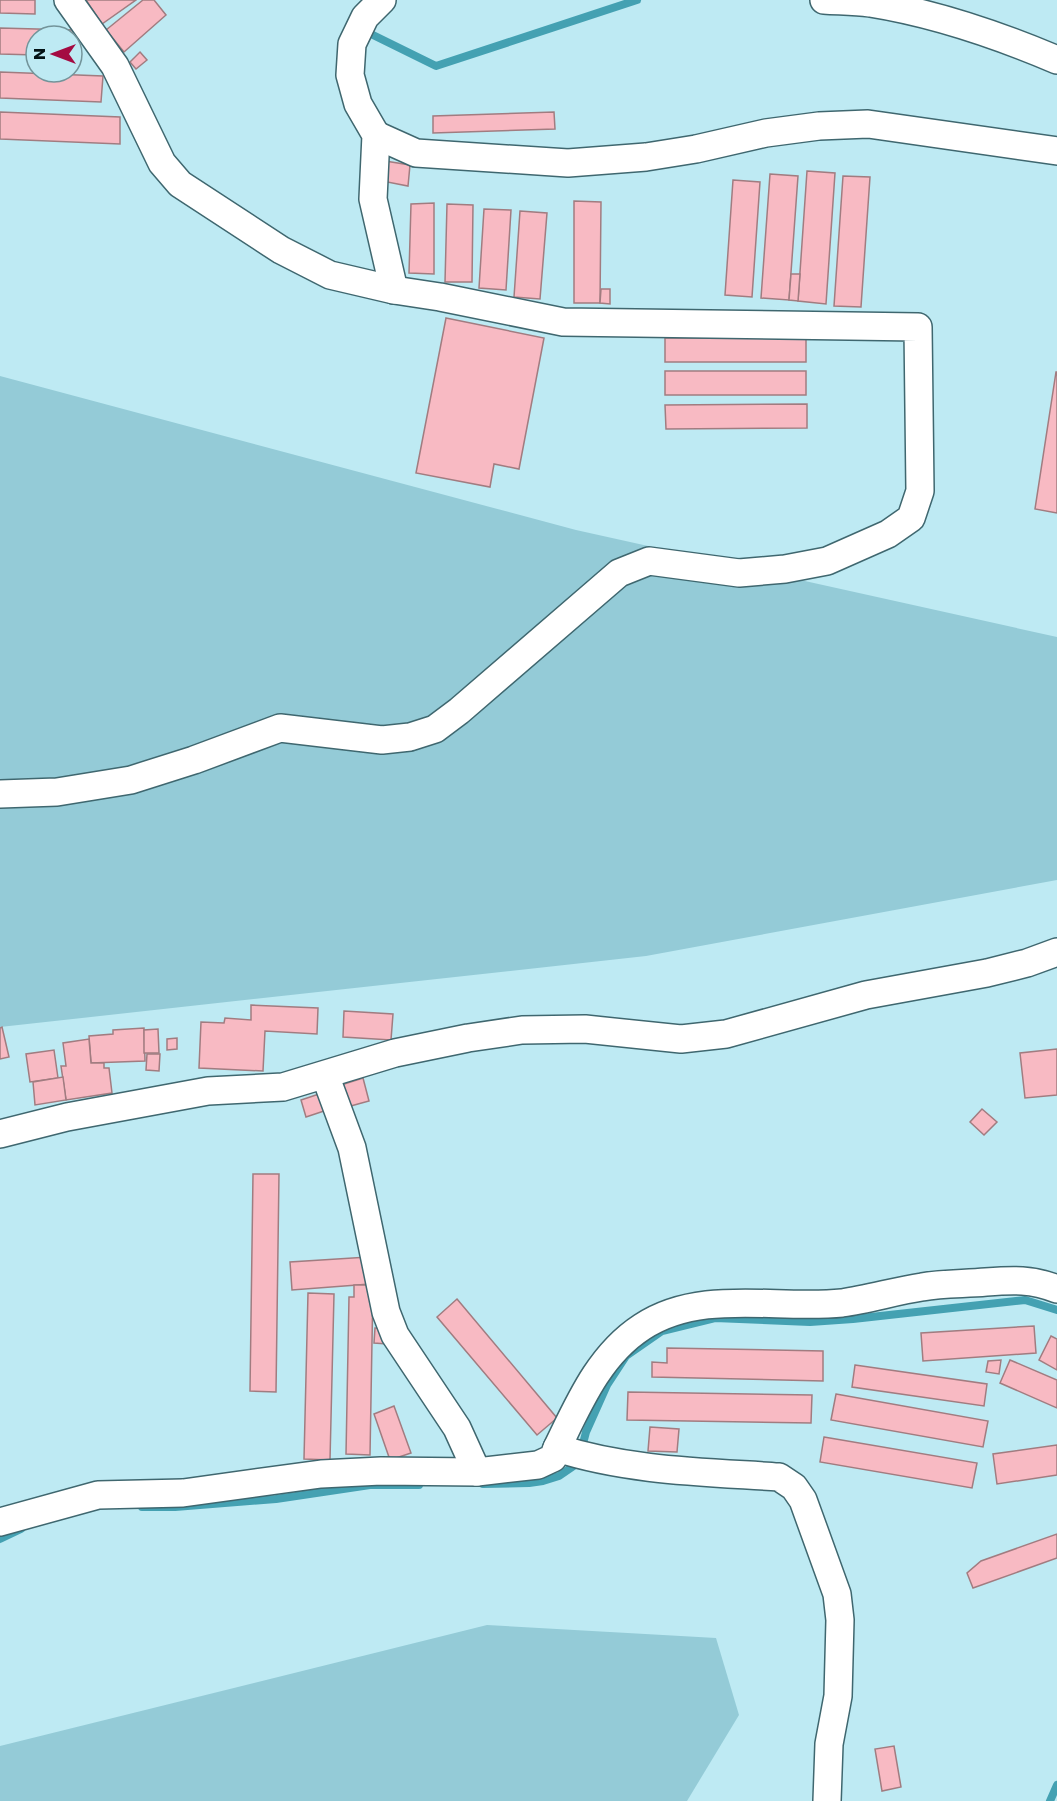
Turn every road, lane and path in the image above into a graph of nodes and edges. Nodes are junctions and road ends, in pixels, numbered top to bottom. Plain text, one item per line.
1 (68, 0) edge
2 (382, 0) edge
3 (824, 0) edge
4 (1057, 60) edge
5 (376, 135) junction
6 (1057, 151) edge
7 (394, 290) junction
8 (0, 794) edge
9 (1057, 952) edge
10 (325, 1075) junction
11 (0, 1134) edge
12 (1057, 1288) edge
13 (574, 1453) junction
14 (477, 1472) junction
15 (0, 1522) edge
16 (827, 1801) edge

1 - 7 street
2 - 5 street
3 - 4 street
5 - 6 street
5 - 7 street
7 - 8 street
9 - 10 street
10 - 11 street
10 - 14 street
12 - 13 street
13 - 14 street
13 - 16 street
14 - 15 street

